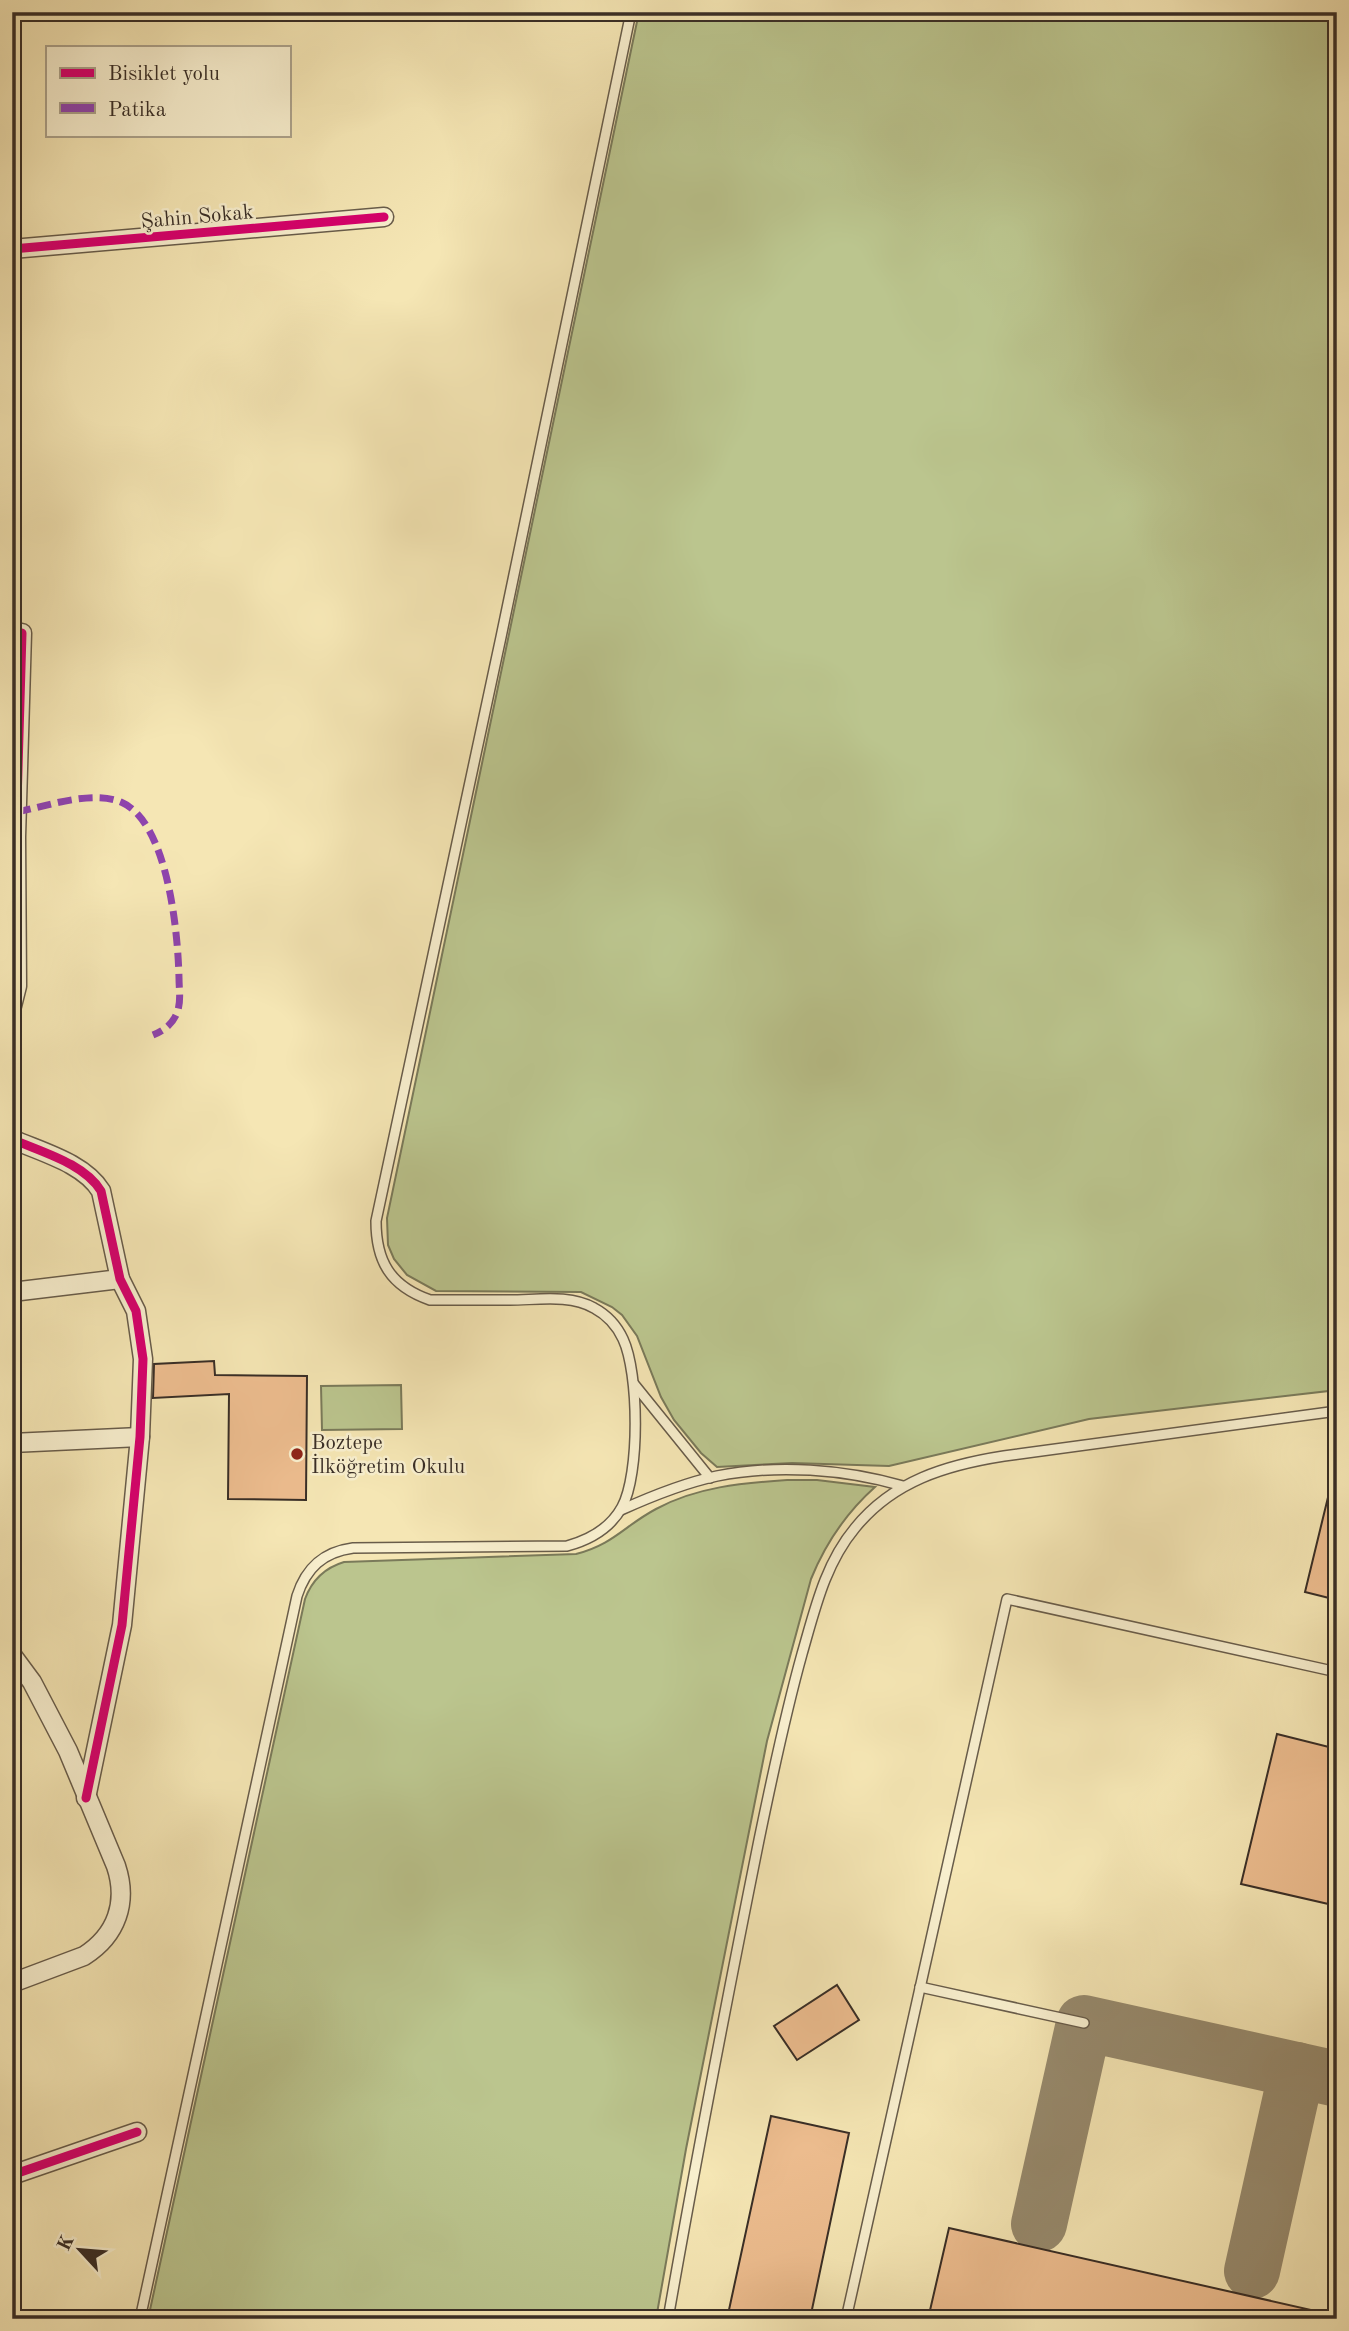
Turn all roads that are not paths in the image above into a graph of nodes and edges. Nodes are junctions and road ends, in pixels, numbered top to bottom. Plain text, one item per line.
1 (631, 12) edge
2 (384, 217) dead end
3 (12, 249) edge
4 (22, 633) dead end
5 (12, 1006) edge
6 (12, 1139) edge
7 (120, 1279) junction
8 (12, 1292) edge
9 (633, 1383) junction
10 (1337, 1411) edge
11 (140, 1437) junction
12 (12, 1443) edge
13 (710, 1478) junction
14 (903, 1486) junction
15 (621, 1510) junction
16 (12, 1655) edge
17 (1337, 1672) edge
18 (86, 1798) junction
19 (12, 1983) edge
20 (920, 1987) junction
21 (1084, 2023) dead end
22 (136, 2132) dead end
23 (12, 2175) edge
24 (140, 2319) edge
25 (668, 2319) edge
26 (846, 2319) edge

1 - 9 lane
2 - 3 street, Şahin Sokak
4 - 5 street
6 - 7 street
7 - 8 street
7 - 11 street
9 - 13 lane
9 - 15 lane
10 - 14 lane
11 - 12 street
11 - 18 street
13 - 14 lane
13 - 15 lane
14 - 25 lane
15 - 24 lane
16 - 18 street
17 - 20 lane
18 - 19 street
20 - 21 lane
20 - 26 lane
22 - 23 street

